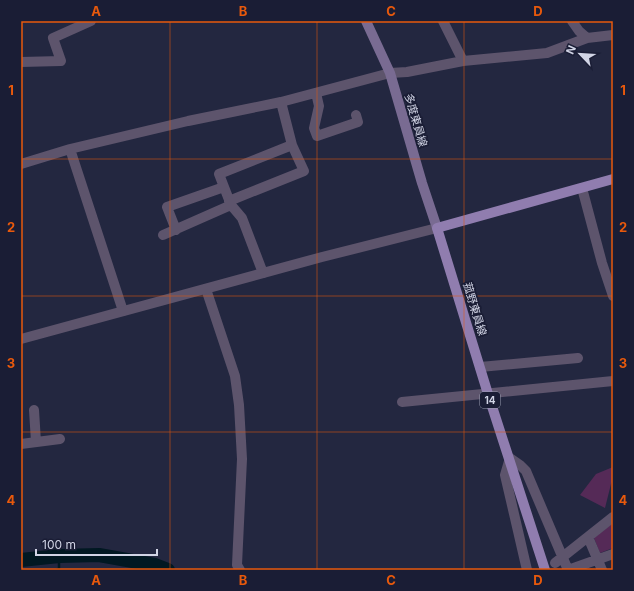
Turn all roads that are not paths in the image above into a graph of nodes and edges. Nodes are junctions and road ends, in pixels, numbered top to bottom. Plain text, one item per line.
1 (91, 21) edge
2 (366, 21) edge
3 (443, 21) edge
4 (572, 21) edge
5 (613, 35) edge
6 (587, 38) junction
7 (463, 61) junction
8 (21, 62) edge
9 (390, 74) junction
10 (316, 93) junction
11 (281, 102) junction
12 (356, 114) dead end
13 (292, 145) junction
14 (70, 149) junction
15 (21, 164) edge
16 (613, 179) edge
17 (224, 187) junction
18 (582, 188) junction
19 (230, 203) junction
20 (438, 228) junction
21 (176, 230) junction
22 (163, 236) dead end
23 (263, 273) junction
24 (206, 289) junction
25 (613, 296) edge
26 (123, 311) junction
27 (21, 339) edge
28 (578, 358) dead end
29 (480, 367) junction
30 (613, 381) edge
31 (488, 394) junction
32 (402, 402) dead end
33 (34, 410) dead end
34 (60, 438) dead end
35 (36, 442) junction
36 (21, 444) edge
37 (510, 458) junction
38 (613, 517) edge
39 (588, 537) junction
40 (613, 554) edge
41 (598, 559) junction
42 (559, 561) junction
43 (240, 570) edge
44 (527, 570) edge
45 (545, 570) edge
46 (568, 570) edge
47 (602, 570) edge

1 - 8 street
2 - 9 main road, 多度東員線
3 - 7 street
4 - 6 street
5 - 6 street
6 - 7 street
7 - 9 street
9 - 10 street
9 - 20 main road, 多度東員線
10 - 11 street
10 - 12 street
11 - 13 street
11 - 14 street
13 - 17 street
13 - 19 street
14 - 15 street
14 - 26 street
16 - 18 main road
17 - 19 street
17 - 21 street
18 - 20 main road
18 - 25 street
19 - 21 street
19 - 23 street
20 - 23 street
20 - 29 main road, 菰野東員線 / 14
21 - 22 street
23 - 24 street
24 - 26 street
24 - 43 street
26 - 27 street
28 - 29 street
29 - 31 main road, 菰野東員線 / 14
30 - 31 street
31 - 32 street
31 - 37 main road, 菰野東員線 / 14
33 - 35 street
34 - 35 street
35 - 36 street
37 - 42 street
37 - 44 street
37 - 45 main road, 菰野東員線 / 14
38 - 39 street
39 - 41 street
39 - 42 street
40 - 41 street
41 - 46 street
41 - 47 street
42 - 46 street

